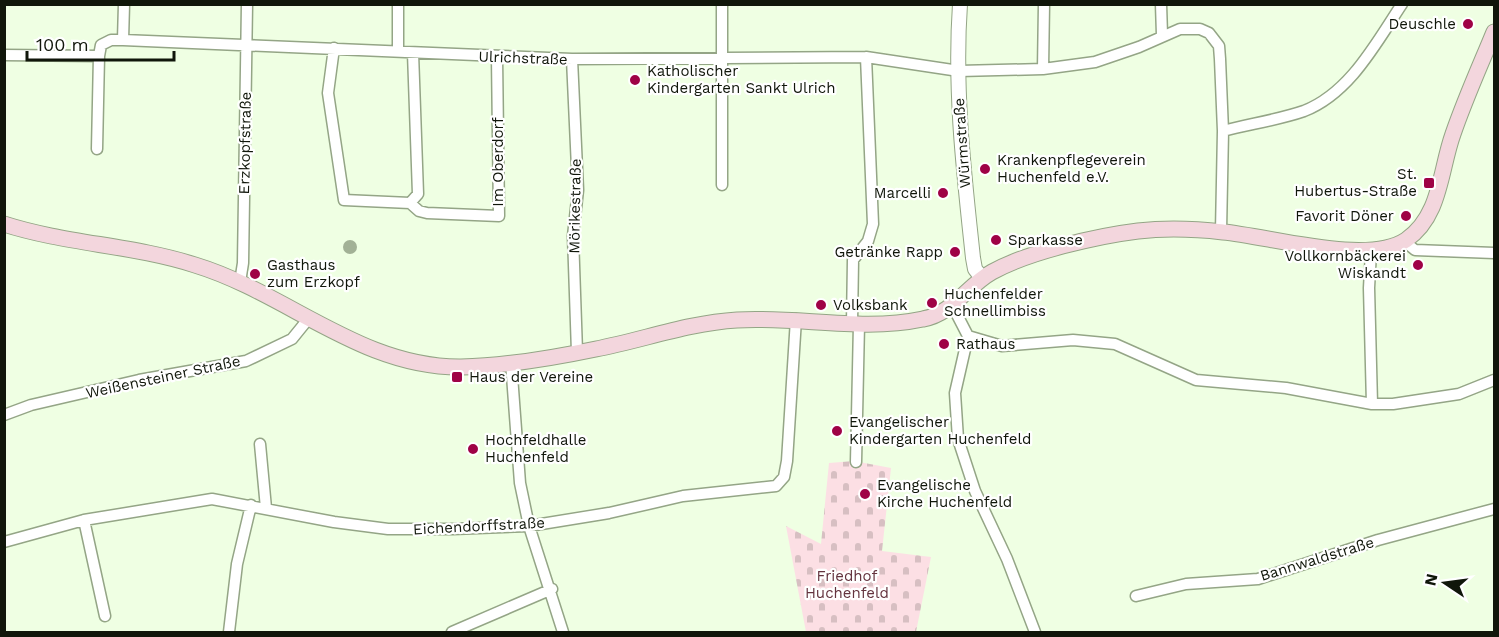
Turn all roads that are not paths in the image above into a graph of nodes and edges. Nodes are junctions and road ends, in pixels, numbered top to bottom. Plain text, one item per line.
1 (124, 4) edge
2 (247, 4) edge
3 (398, 4) edge
4 (722, 4) edge
5 (960, 4) edge
6 (1044, 4) edge
7 (1161, 4) edge
8 (1402, 4) edge
9 (1494, 32) edge
10 (1162, 35) junction
11 (123, 40) junction
12 (247, 47) junction
13 (334, 48) junction
14 (398, 52) junction
15 (413, 53) junction
16 (4, 55) edge
17 (99, 56) junction
18 (497, 57) junction
19 (723, 57) junction
20 (866, 57) junction
21 (572, 59) junction
22 (1042, 69) junction
23 (959, 71) junction
24 (1223, 130) junction
25 (97, 148) dead end
26 (722, 185) dead end
27 (410, 203) junction
28 (4, 224) edge
29 (1221, 231) junction
30 (1404, 241) junction
31 (1371, 252) junction
32 (1494, 253) edge
33 (982, 278) junction
34 (240, 282) junction
35 (952, 306) junction
36 (309, 318) junction
37 (796, 319) junction
38 (856, 323) junction
39 (968, 336) junction
40 (577, 352) junction
41 (511, 362) junction
42 (1494, 380) edge
43 (1372, 404) junction
44 (4, 416) edge
45 (260, 444) dead end
46 (856, 462) dead end
47 (251, 505) junction
48 (266, 508) junction
49 (1494, 509) edge
50 (84, 520) junction
51 (529, 526) junction
52 (4, 542) edge
53 (552, 589) junction
54 (1136, 596) dead end
55 (105, 616) dead end
56 (229, 633) edge
57 (452, 633) edge
58 (563, 633) edge
59 (1035, 633) edge

1 - 11 street
2 - 12 street, Erzkopfstraße
3 - 14 street
4 - 19 street
5 - 23 street, Würmstraße
6 - 22 street
7 - 10 street
8 - 24 street
9 - 30 main road
10 - 22 street, Ulrichstraße
10 - 24 street, Ulrichstraße
11 - 12 street, Ulrichstraße
11 - 17 street
12 - 13 street, Ulrichstraße
12 - 34 street, Erzkopfstraße
13 - 14 street, Ulrichstraße
13 - 27 street, Im Oberdorf
14 - 15 street, Ulrichstraße
15 - 18 street, Ulrichstraße
15 - 27 street
16 - 17 street
17 - 25 street
18 - 21 street, Ulrichstraße
18 - 27 street, Im Oberdorf
19 - 20 street, Ulrichstraße
19 - 21 street, Ulrichstraße
19 - 26 street
20 - 23 street, Ulrichstraße
20 - 38 street
21 - 40 street, Mörikestraße
22 - 23 street, Ulrichstraße
23 - 33 street, Würmstraße
24 - 29 street
28 - 34 main road
29 - 31 main road
29 - 33 main road
30 - 31 main road
30 - 32 street
31 - 43 street
33 - 35 main road
34 - 36 main road
35 - 38 main road
35 - 39 street
36 - 41 main road
36 - 44 street, Weißensteiner Straße
37 - 38 main road
37 - 40 main road
37 - 51 street, Eichendorffstraße
38 - 46 street
39 - 43 street
39 - 59 street
40 - 41 main road
41 - 51 street
42 - 43 street
45 - 48 street
47 - 48 street, Eichendorffstraße
47 - 50 street, Eichendorffstraße
47 - 56 street
48 - 51 street, Eichendorffstraße
49 - 54 street, Bannwaldstraße
50 - 52 street, Eichendorffstraße
50 - 55 street
51 - 53 street
53 - 57 street
53 - 58 street

